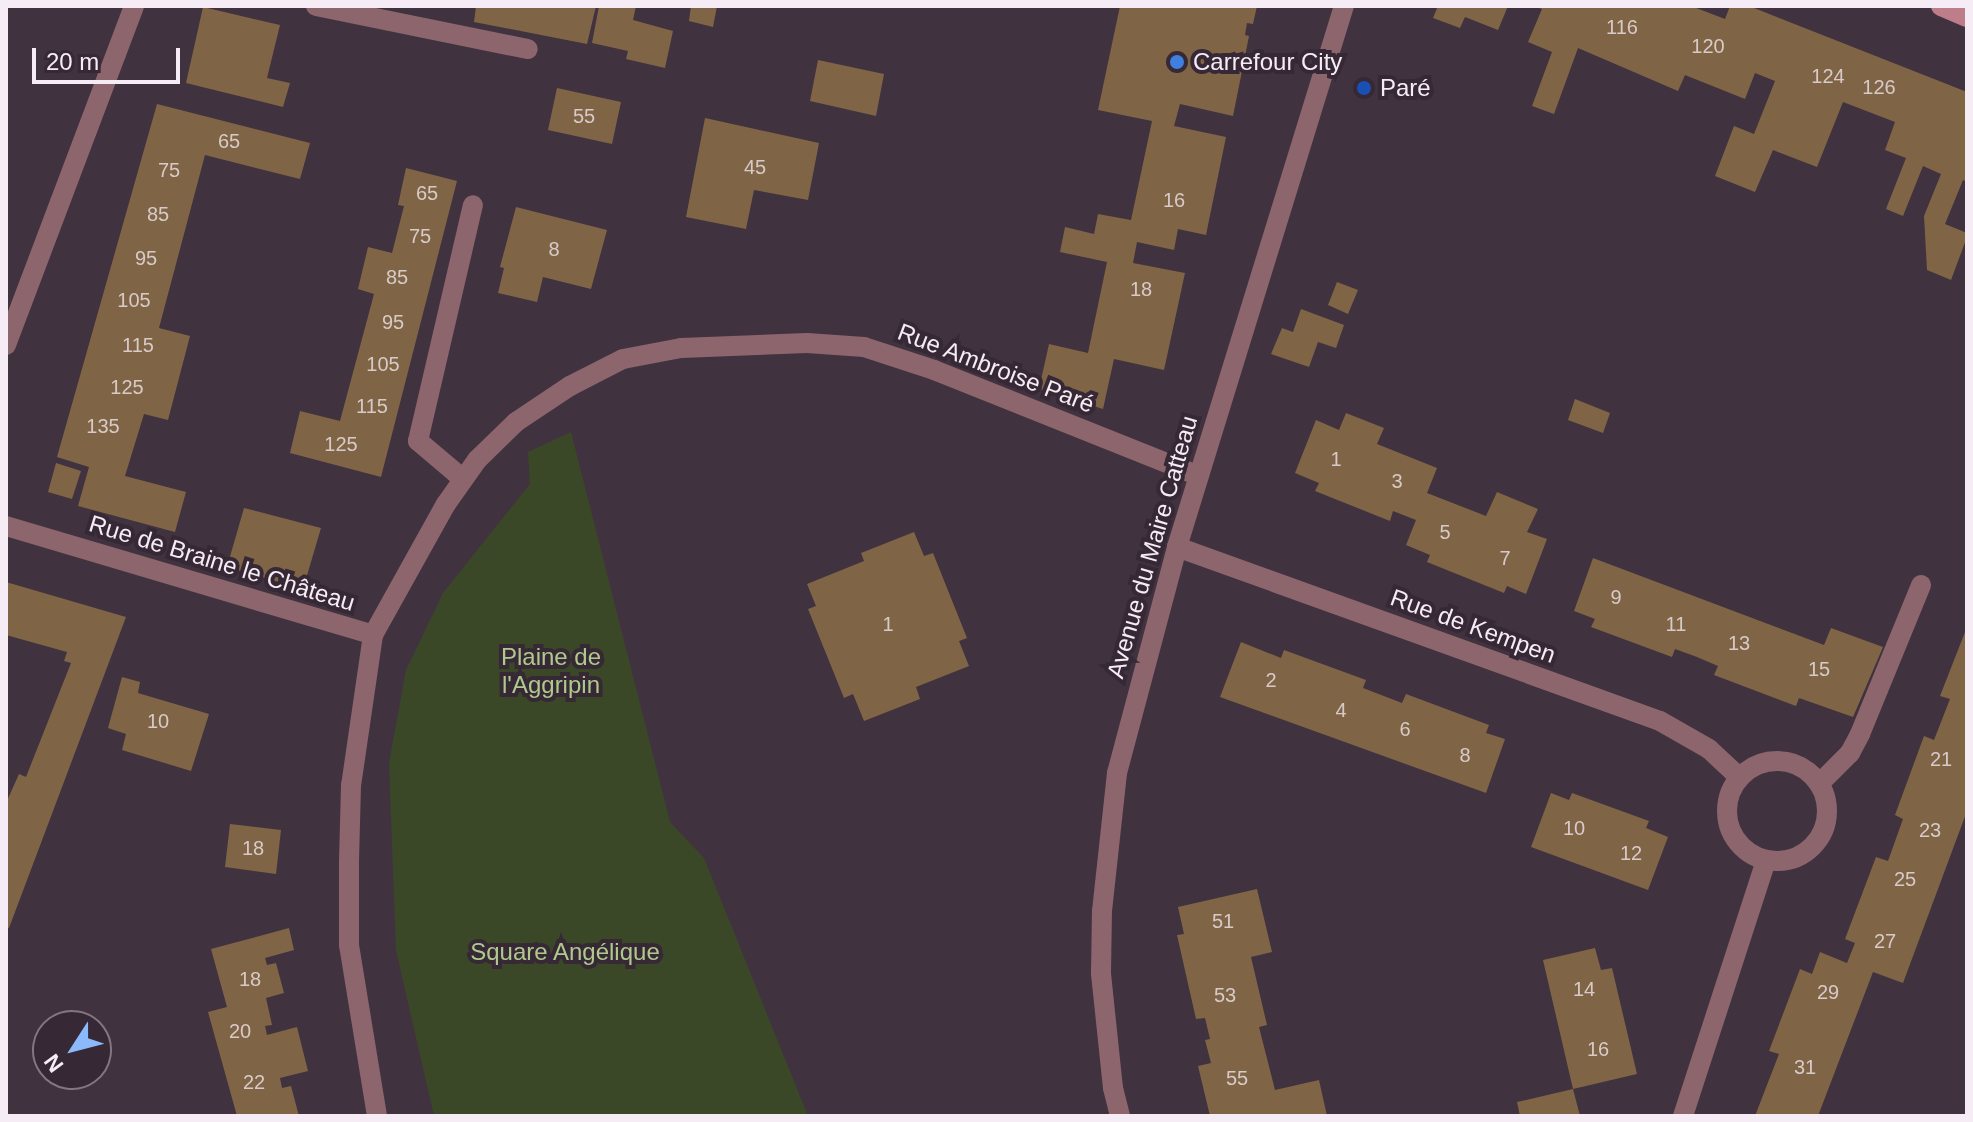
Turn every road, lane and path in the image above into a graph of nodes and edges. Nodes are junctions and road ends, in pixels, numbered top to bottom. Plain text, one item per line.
1 (134, 6) edge
2 (316, 6) edge
3 (1344, 6) edge
4 (1941, 6) edge
5 (1967, 17) edge
6 (528, 49) dead end
7 (473, 205) dead end
8 (6, 345) edge
9 (1199, 476) junction
10 (463, 479) junction
11 (6, 526) edge
12 (1177, 547) junction
13 (1921, 585) dead end
14 (373, 635) junction
15 (1739, 777) junction
16 (1819, 784) junction
17 (1766, 860) junction
18 (377, 1116) edge
19 (1120, 1116) edge
20 (1683, 1116) edge

1 - 8 street
2 - 6 street
3 - 9 street, Avenue du Maire Catteau
4 - 5 street
7 - 10 street
9 - 10 street, Rue Ambroise Paré
9 - 12 street, Avenue du Maire Catteau
10 - 14 street, Rue Ambroise Paré
11 - 14 street, Rue de Braine le Château
12 - 15 street, Rue de Kempen
12 - 19 street, Avenue du Maire Catteau
13 - 16 street
14 - 18 street, Rue de Braine le Château
15 - 16 street
15 - 17 street
16 - 17 street
17 - 20 street

